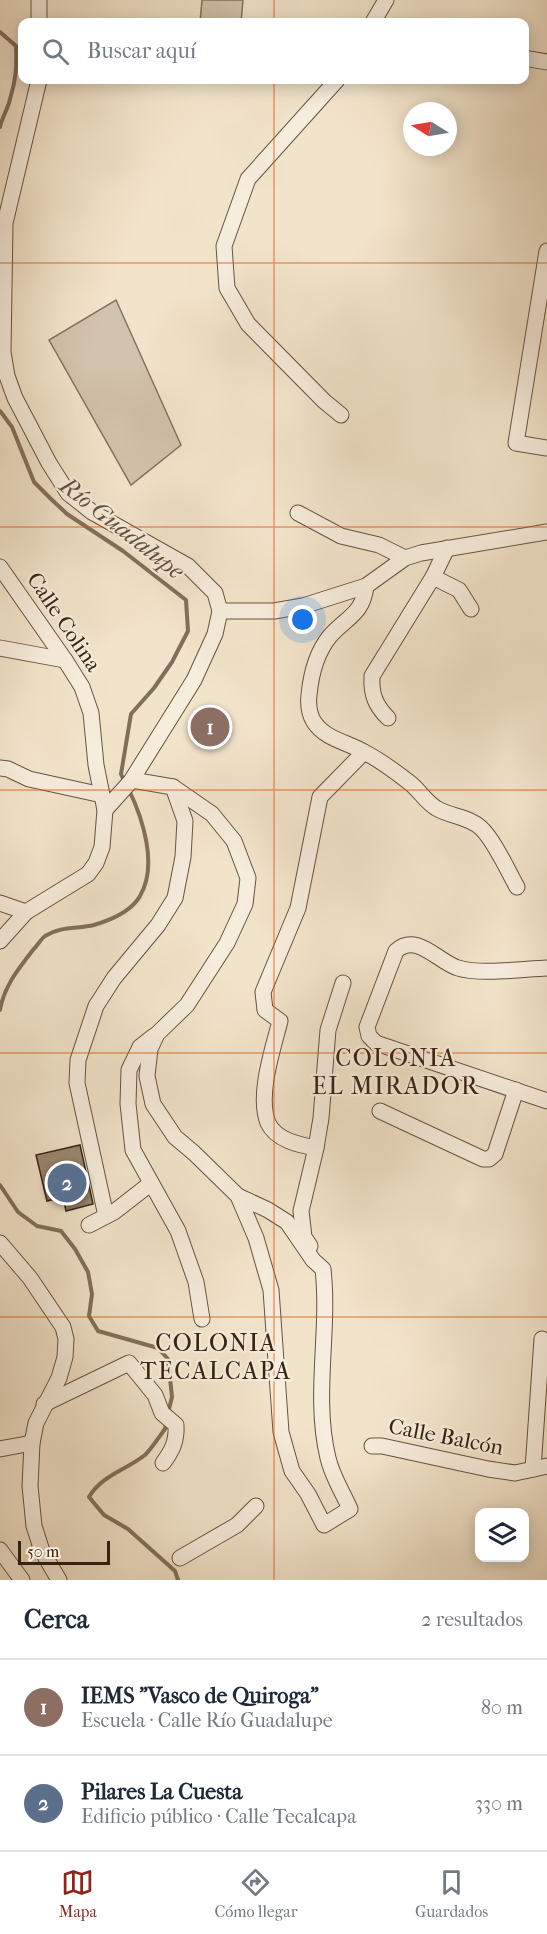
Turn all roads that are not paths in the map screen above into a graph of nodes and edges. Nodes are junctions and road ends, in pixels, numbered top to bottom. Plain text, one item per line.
1 (39, 0) edge
2 (386, 0) edge
3 (39, 18) edge
4 (376, 18) edge
5 (529, 59) edge
6 (547, 62) edge
7 (38, 84) edge
8 (332, 84) edge
9 (547, 251) edge
10 (341, 415) dead end
11 (547, 448) edge
12 (298, 513) dead end
13 (547, 532) edge
14 (447, 548) junction
15 (405, 558) junction
16 (0, 567) edge
17 (433, 577) junction
18 (366, 586) junction
19 (471, 609) dead end
20 (220, 611) junction
21 (0, 648) edge
22 (65, 660) junction
23 (388, 718) dead end
24 (364, 752) junction
25 (0, 768) edge
26 (128, 785) junction
27 (173, 787) junction
28 (103, 802) junction
29 (517, 887) dead end
30 (0, 903) edge
31 (26, 912) junction
32 (0, 941) edge
33 (547, 968) edge
34 (343, 983) dead end
35 (157, 1034) junction
36 (516, 1090) junction
37 (547, 1101) edge
38 (380, 1111) dead end
39 (316, 1148) junction
40 (150, 1184) junction
41 (238, 1196) junction
42 (106, 1216) junction
43 (90, 1225) dead end
44 (2, 1248) edge
45 (324, 1273) junction
46 (202, 1319) dead end
47 (542, 1339) dead end
48 (44, 1404) junction
49 (32, 1443) junction
50 (372, 1446) dead end
51 (0, 1449) edge
52 (163, 1463) dead end
53 (540, 1468) edge
54 (256, 1506) dead end
55 (0, 1550) edge
56 (180, 1558) dead end
57 (22, 1580) edge
58 (59, 1580) edge

1 - 3 street
2 - 4 street
5 - 6 street
7 - 20 street
8 - 10 street
9 - 11 street
12 - 15 street
13 - 14 street
14 - 15 street
14 - 17 street
15 - 18 street
16 - 22 street, Calle Colina
17 - 19 street
17 - 23 street
18 - 20 street
18 - 24 street
20 - 26 street
21 - 22 street
22 - 28 street, Calle Colina
24 - 29 street
24 - 39 street
25 - 28 street
26 - 27 street
26 - 28 street
27 - 35 street
27 - 42 street
28 - 31 street, Calle Colina
30 - 31 street
31 - 32 street, Calle Colina
33 - 36 street
34 - 39 street
35 - 40 street
35 - 41 street
36 - 37 street
36 - 38 street
39 - 45 street
40 - 42 street
40 - 46 street
41 - 45 street
41 - 45 street
42 - 43 street
44 - 48 street
47 - 53 street
48 - 49 street
48 - 52 street
49 - 51 street
49 - 58 street
50 - 53 street, Calle Balcón
54 - 56 street
55 - 57 street

